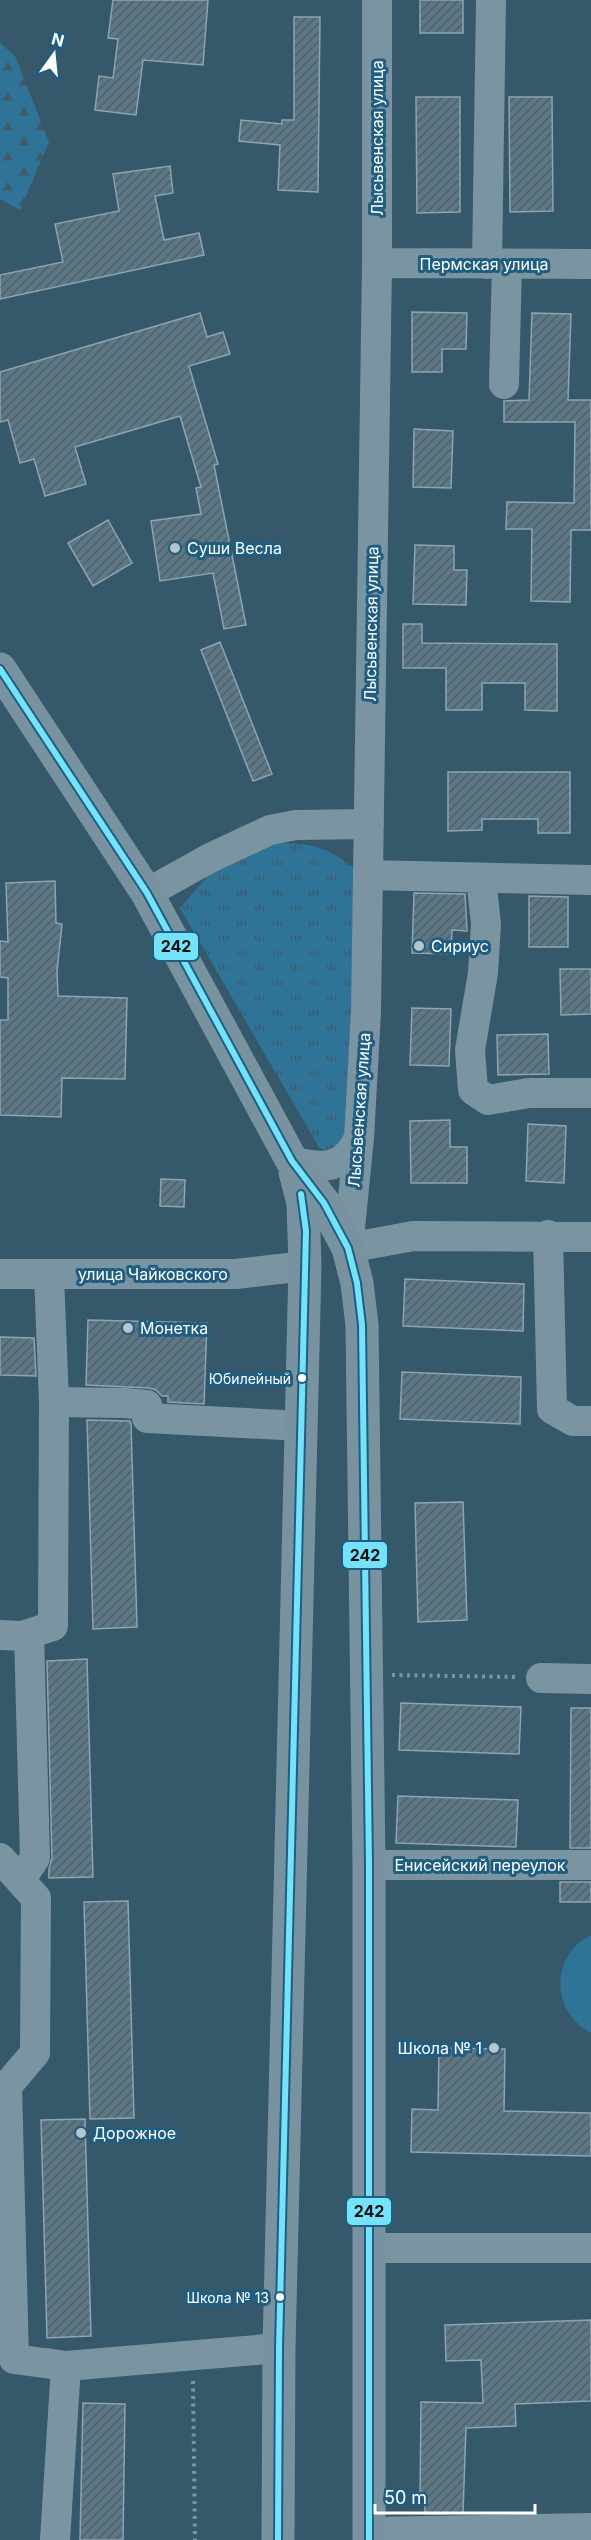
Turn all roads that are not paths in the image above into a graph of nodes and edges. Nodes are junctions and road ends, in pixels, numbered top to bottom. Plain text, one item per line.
1 (377, 0) edge
2 (491, 0) edge
3 (377, 263) junction
4 (497, 264) junction
5 (591, 264) edge
6 (504, 384) dead end
7 (0, 669) edge
8 (369, 824) junction
9 (368, 875) junction
10 (482, 878) junction
11 (591, 880) edge
12 (147, 893) junction
13 (591, 1093) edge
14 (359, 1138) junction
15 (292, 1161) junction
16 (548, 1235) junction
17 (591, 1237) edge
18 (348, 1248) junction
19 (306, 1266) junction
20 (0, 1274) edge
21 (49, 1275) junction
22 (54, 1402) junction
23 (591, 1421) edge
24 (302, 1426) junction
25 (15, 1634) edge
26 (541, 1678) road end
27 (591, 1679) edge
28 (0, 1858) edge
29 (369, 1864) junction
30 (591, 1865) edge
31 (20, 1880) junction
32 (369, 2247) junction
33 (591, 2248) edge
34 (279, 2348) junction
35 (7, 2357) edge
36 (66, 2366) junction
37 (591, 2528) edge
38 (369, 2536) edge
39 (55, 2540) edge
40 (278, 2540) edge

1 - 3 street, Лысьвенская улица
2 - 4 street
3 - 4 street, Пермская улица
3 - 8 street, Лысьвенская улица
4 - 5 street, Пермская улица
4 - 6 street
7 - 12 main road
8 - 9 street, Лысьвенская улица
8 - 12 street
9 - 10 street
9 - 14 street, Лысьвенская улица
10 - 11 street
10 - 13 street
12 - 15 main road
14 - 15 street
14 - 18 street, Лысьвенская улица
15 - 18 main road, Лысьвенская улица
15 - 19 main road
16 - 17 street
16 - 18 street
16 - 23 street
18 - 19 main road
18 - 29 main road, Лысьвенская улица
19 - 21 street, улица Чайковского
19 - 24 main road
20 - 21 street, улица Чайковского
21 - 22 street
22 - 24 street
22 - 25 street
24 - 34 main road
25 - 31 street
26 - 27 street
28 - 31 street
29 - 30 street, Енисейский переулок
29 - 32 main road, Лысьвенская улица
31 - 35 street
32 - 33 street
32 - 38 main road, Лысьвенская улица
34 - 36 street
34 - 40 main road
35 - 36 street
36 - 39 street
37 - 38 street

